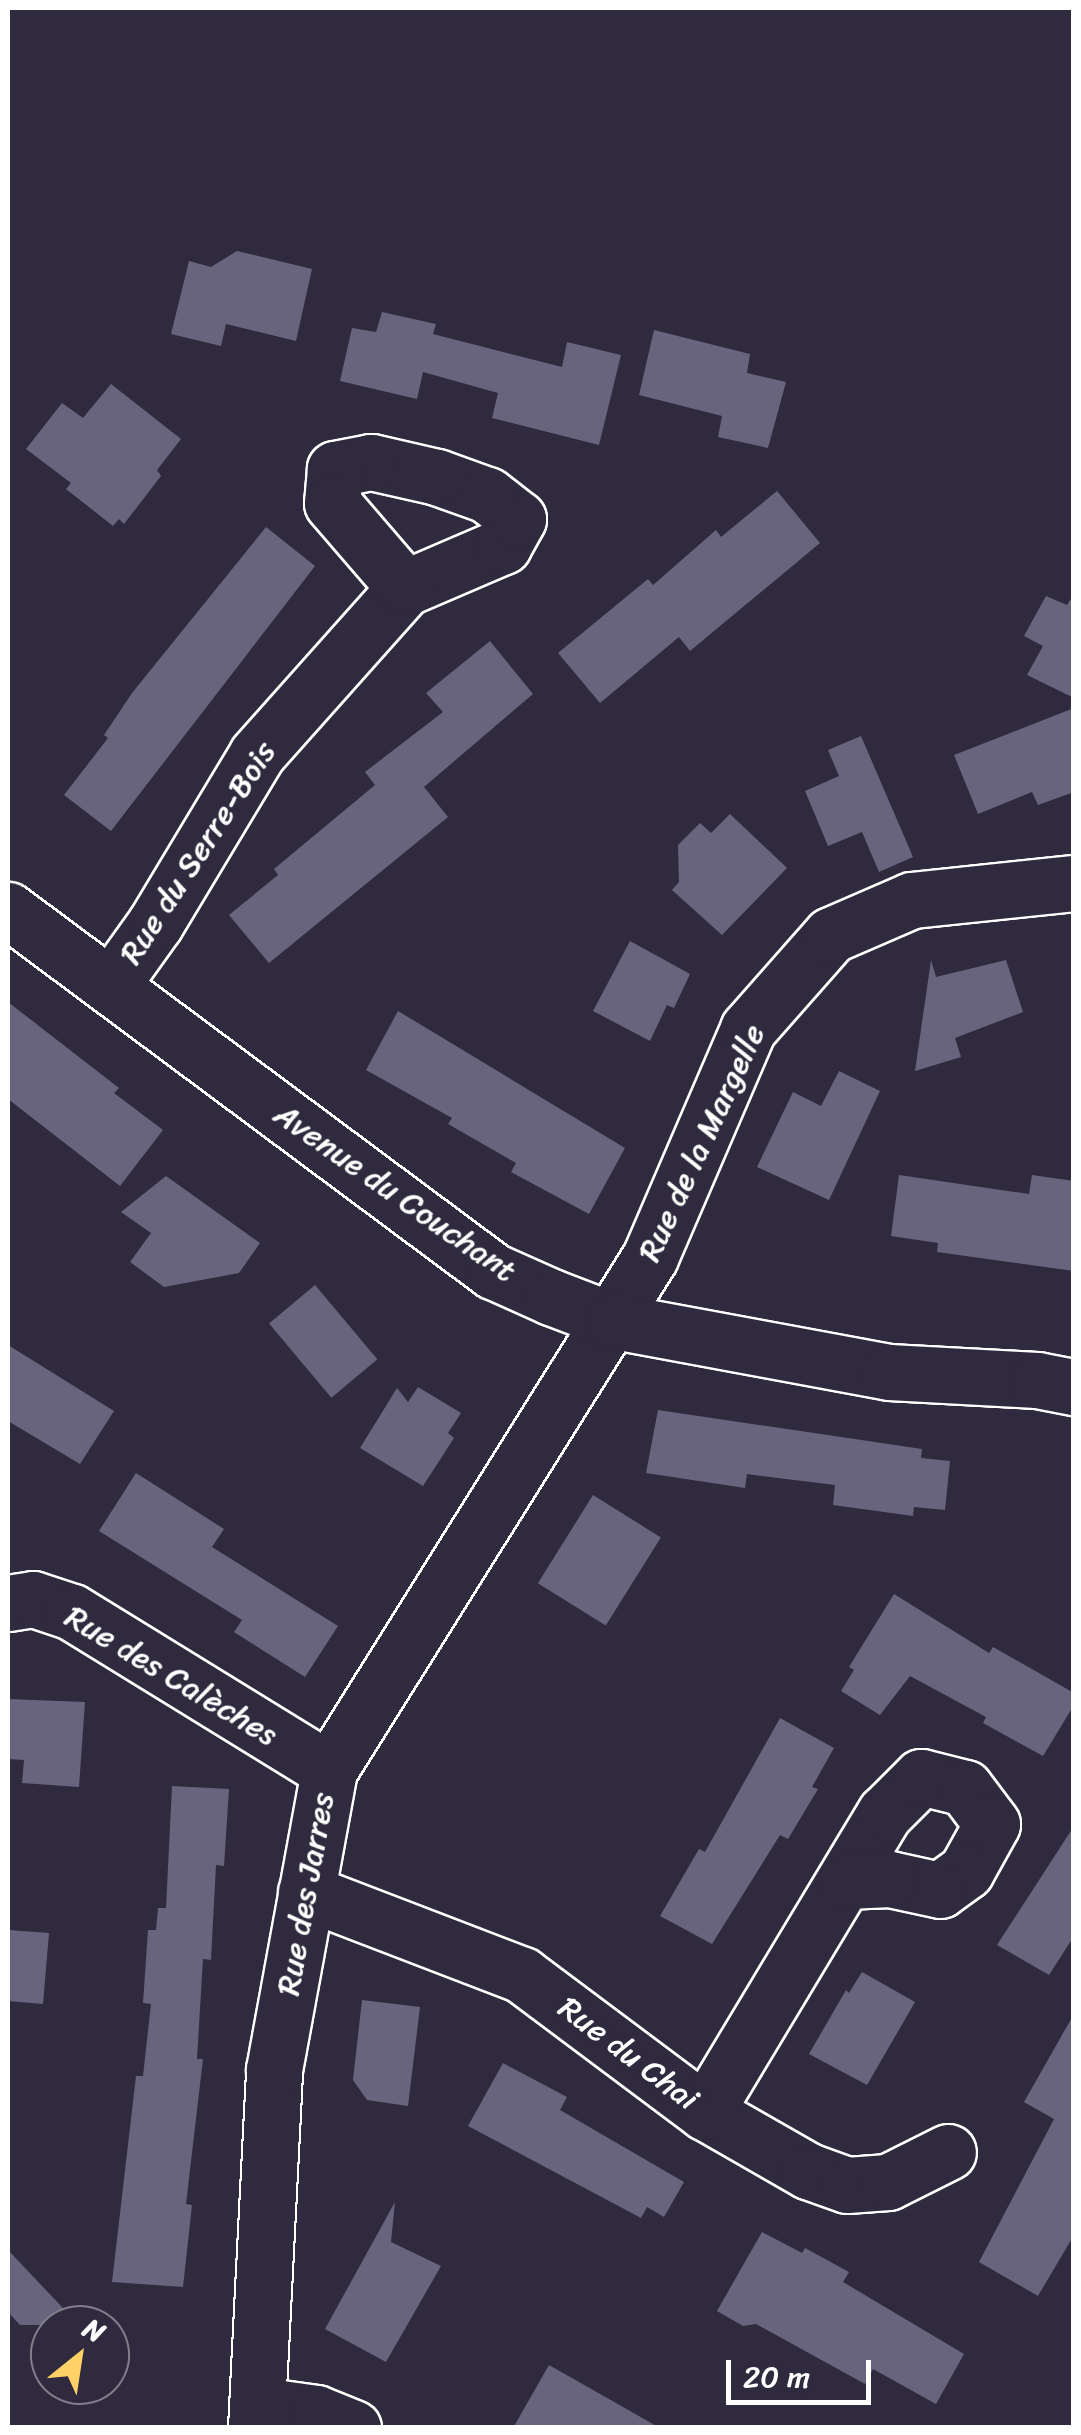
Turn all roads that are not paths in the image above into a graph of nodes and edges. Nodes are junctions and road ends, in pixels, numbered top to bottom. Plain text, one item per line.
1 (404, 588) dead end
2 (1074, 883) edge
3 (8, 910) edge
4 (112, 984) junction
5 (614, 1321) junction
6 (1074, 1386) edge
7 (8, 1603) edge
8 (329, 1770) junction
9 (846, 1881) dead end
10 (306, 1892) junction
11 (705, 2112) junction
12 (948, 2152) dead end
13 (258, 2416) edge
14 (353, 2428) edge

1 - 4 street, Rue du Serre-Bois
2 - 5 street, Rue de la Margelle
3 - 4 street, Avenue du Couchant
4 - 5 street, Avenue du Couchant
5 - 6 street, Avenue du Couchant
5 - 8 street, Rue des Jarres
7 - 8 street, Rue des Calèches
8 - 10 street, Rue des Jarres
9 - 11 street
10 - 11 street, Rue du Chai
10 - 13 street, Rue des Jarres
11 - 12 street, Rue du Chai
13 - 14 street

